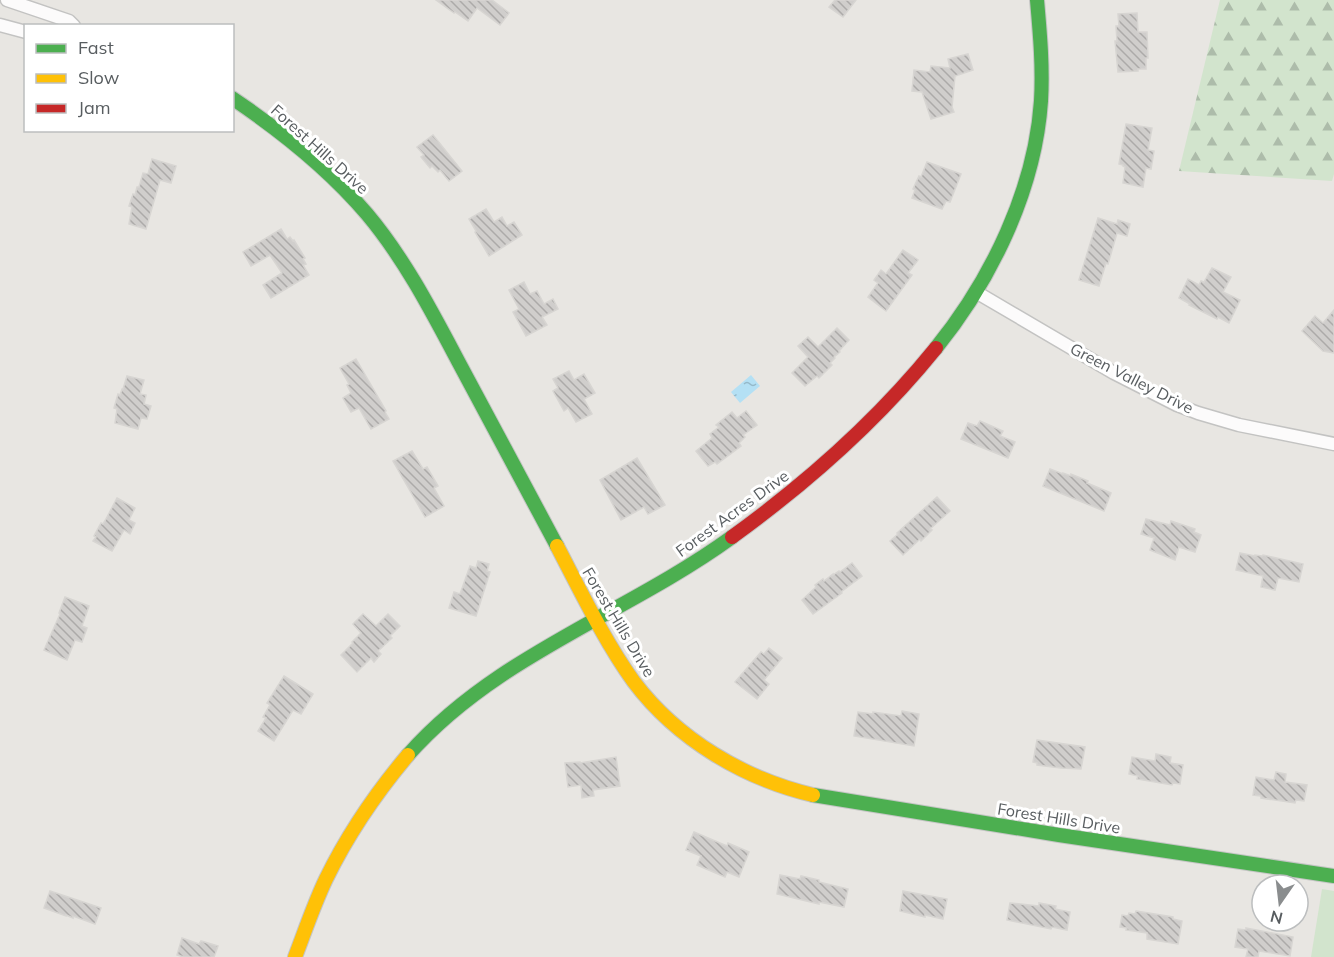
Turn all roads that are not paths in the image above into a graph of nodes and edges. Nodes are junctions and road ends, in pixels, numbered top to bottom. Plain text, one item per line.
1 (7, 0) edge
2 (1037, 0) edge
3 (72, 24) edge
4 (0, 25) edge
5 (24, 31) edge
6 (234, 99) edge
7 (976, 292) junction
8 (1334, 444) edge
9 (596, 618) junction
10 (1334, 876) edge
11 (295, 957) edge

1 - 3 street
2 - 7 street, Forest Acres Drive
4 - 5 street
6 - 9 street, Forest Hills Drive
7 - 8 street, Green Valley Drive
7 - 9 street, Forest Acres Drive
9 - 10 street, Forest Hills Drive
9 - 11 street, Forest Acres Drive

